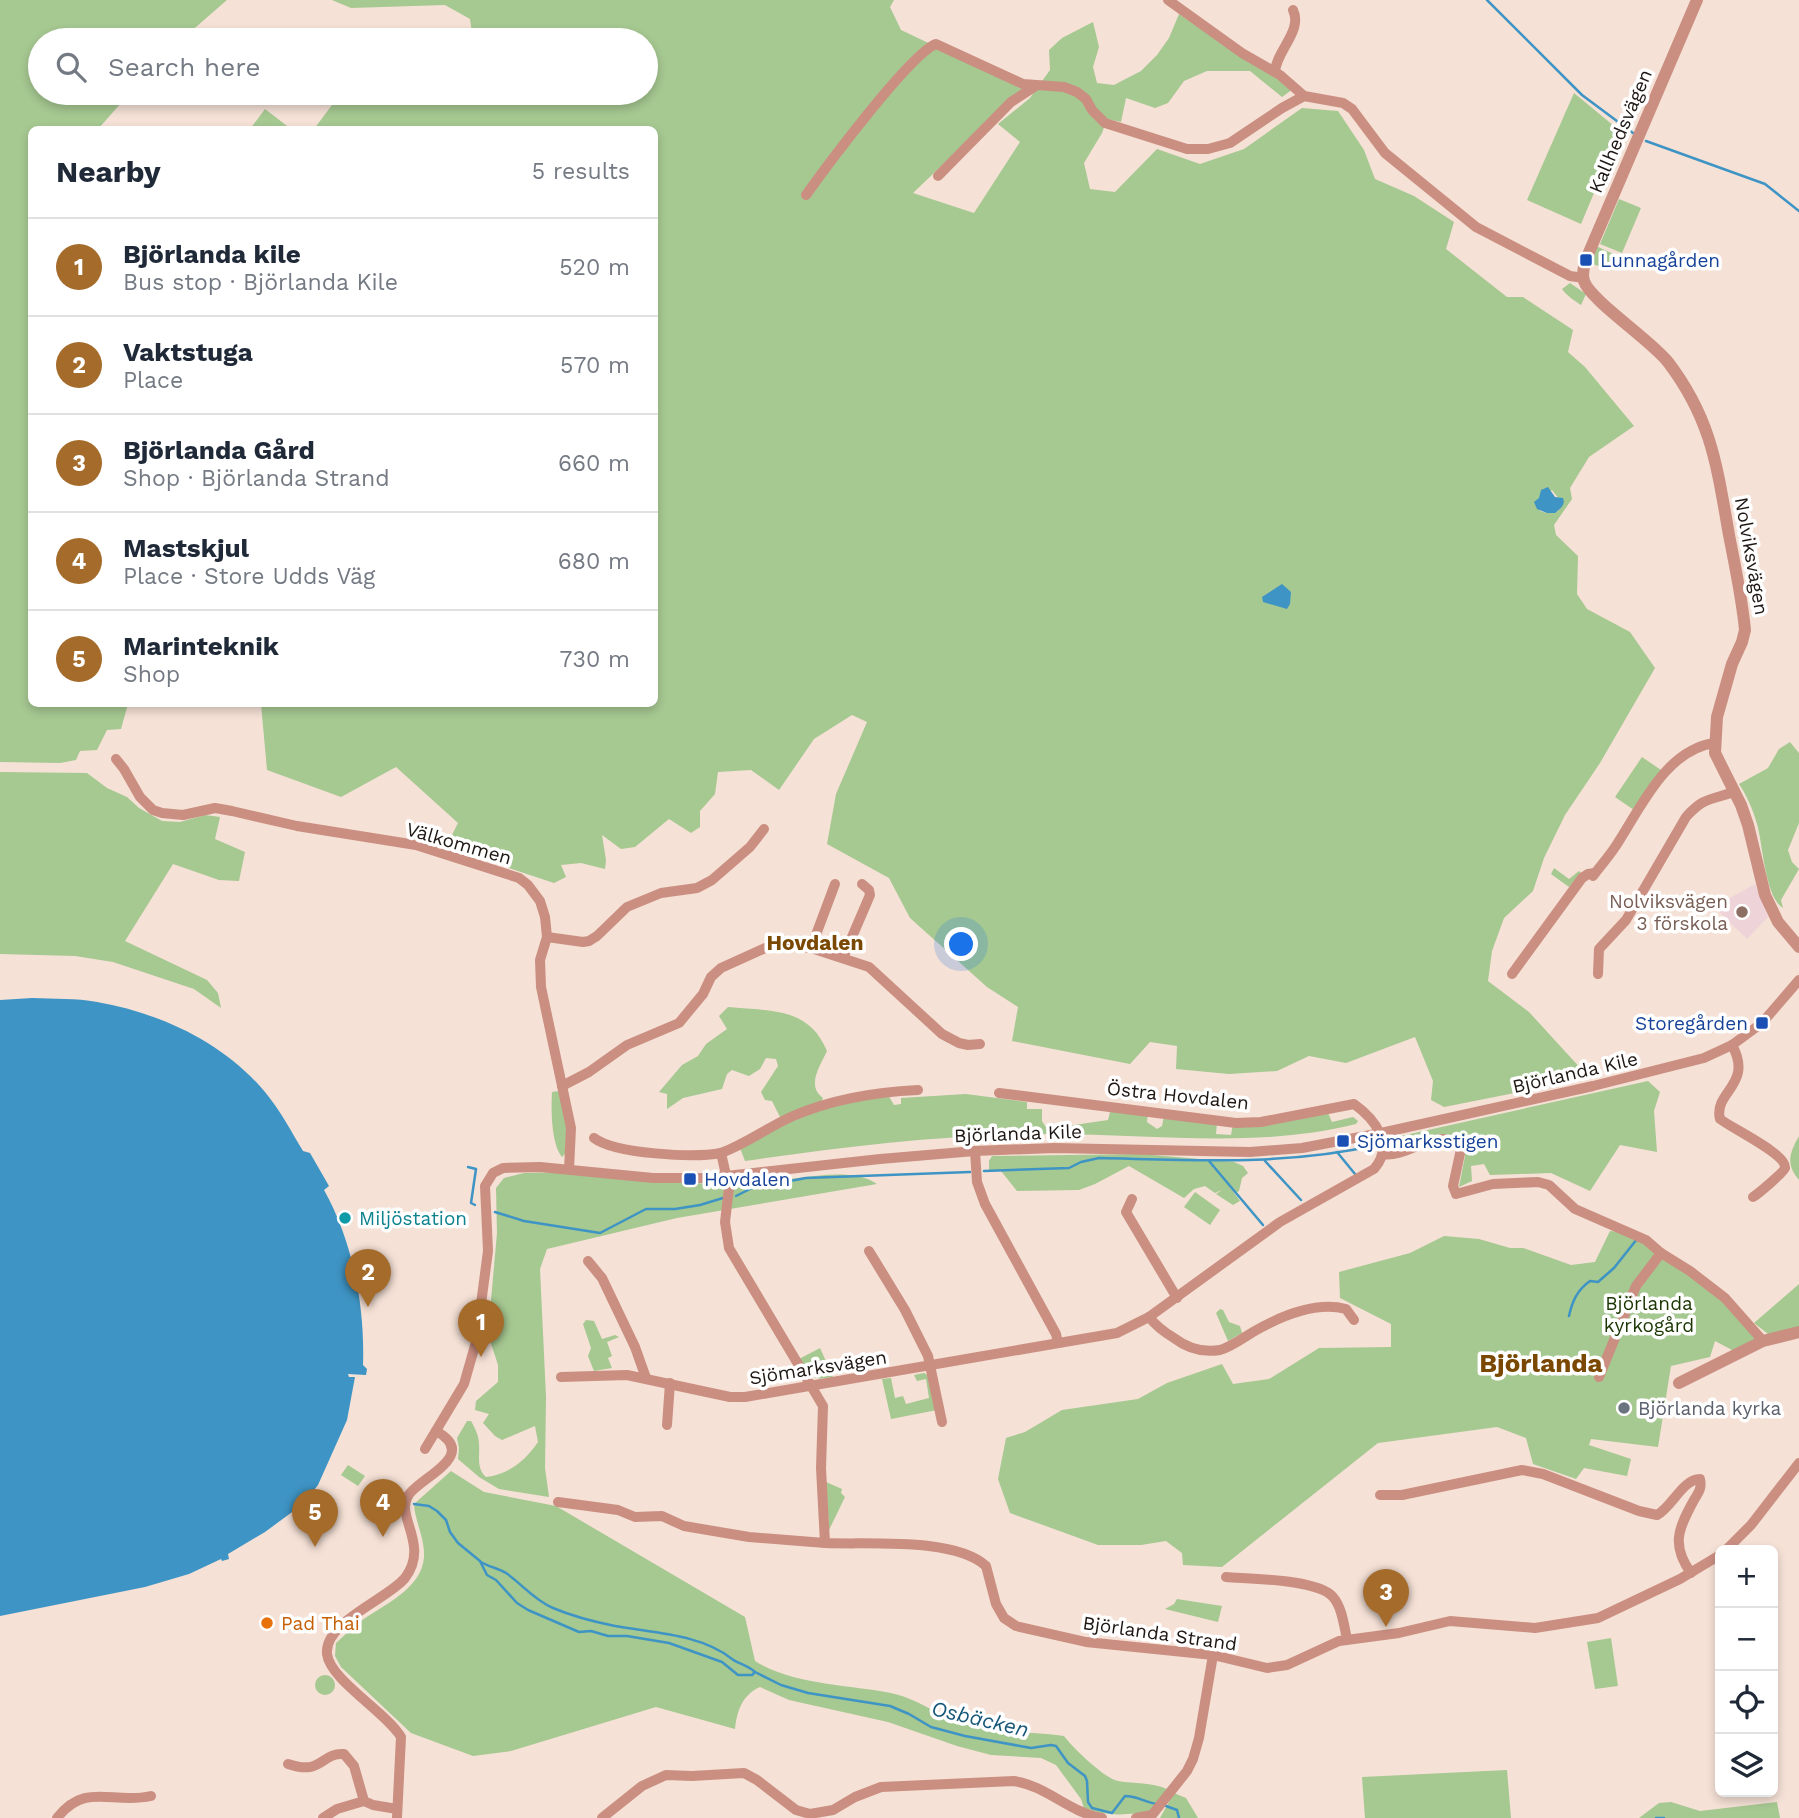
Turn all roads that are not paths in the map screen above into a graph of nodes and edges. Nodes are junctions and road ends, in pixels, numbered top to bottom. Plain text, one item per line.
1 (1168, 0) edge
2 (1697, 0) edge
3 (1293, 10) dead end
4 (1275, 72) junction
5 (1036, 86) junction
6 (1304, 96) junction
7 (938, 176) dead end
8 (806, 195) dead end
9 (1584, 278) junction
10 (1714, 743) junction
11 (116, 759) dead end
12 (1733, 792) junction
13 (764, 830) dead end
14 (835, 884) dead end
15 (862, 884) dead end
16 (547, 937) junction
17 (1799, 947) edge
18 (811, 948) junction
19 (843, 958) junction
20 (1512, 974) dead end
21 (1598, 974) dead end
22 (1799, 980) edge
23 (981, 1044) dead end
24 (1731, 1045) junction
25 (562, 1086) junction
26 (918, 1090) dead end
27 (999, 1093) dead end
28 (1381, 1133) junction
29 (594, 1138) dead end
30 (975, 1151) junction
31 (721, 1153) junction
32 (1383, 1154) junction
33 (569, 1169) junction
34 (728, 1177) junction
35 (1753, 1197) dead end
36 (1132, 1199) dead end
37 (869, 1251) dead end
38 (1661, 1253) junction
39 (588, 1261) dead end
40 (1177, 1298) junction
41 (1149, 1317) junction
42 (1354, 1320) dead end
43 (1799, 1332) edge
44 (1763, 1341) junction
45 (1058, 1342) junction
46 (931, 1364) junction
47 (561, 1377) dead end
48 (1599, 1377) dead end
49 (646, 1378) junction
50 (670, 1383) junction
51 (1679, 1383) dead end
52 (812, 1387) junction
53 (942, 1422) dead end
54 (667, 1425) dead end
55 (436, 1431) junction
56 (425, 1449) dead end
57 (1799, 1463) edge
58 (1380, 1495) dead end
59 (558, 1502) dead end
60 (825, 1542) junction
61 (1731, 1545) edge
62 (1715, 1558) edge
63 (1691, 1573) junction
64 (1226, 1577) dead end
65 (1347, 1639) junction
66 (1213, 1655) junction
67 (288, 1764) dead end
68 (151, 1796) dead end
69 (364, 1801) junction
70 (397, 1813) edge
71 (57, 1818) edge
72 (323, 1818) edge
73 (602, 1818) edge
74 (1102, 1818) edge
75 (1136, 1818) edge

1 - 4 street
2 - 9 street, Kallhedsvägen
3 - 4 street
4 - 6 street
5 - 6 street
5 - 7 street
5 - 8 street
6 - 9 street
9 - 10 street, Nolviksvägen
10 - 12 street, Nolviksvägen
10 - 20 street
11 - 16 street, Välkommen
12 - 17 street, Nolviksvägen
12 - 21 street
13 - 16 street
14 - 18 street
15 - 19 street
16 - 25 street, Välkommen
18 - 19 street
18 - 25 street
19 - 23 street
22 - 24 street, Björlanda Kile
24 - 28 street, Björlanda Kile
24 - 35 street
25 - 33 street, Välkommen
26 - 31 street
27 - 28 street, Östra Hovdalen
28 - 30 street, Björlanda Kile
28 - 32 street
29 - 31 street
30 - 34 street, Björlanda Kile
30 - 45 street
31 - 34 street
32 - 38 street
32 - 40 street
33 - 34 street, Björlanda Kile
33 - 55 street, Björlanda Kile
34 - 52 street
36 - 40 street
37 - 46 street
38 - 44 street
38 - 48 street
39 - 49 street
40 - 41 street
41 - 42 street
41 - 45 street, Sjömarksvägen
43 - 44 street
44 - 51 street
45 - 46 street, Sjömarksvägen
46 - 52 street, Sjömarksvägen
46 - 53 street
47 - 49 street, Sjömarksvägen
49 - 50 street, Sjömarksvägen
50 - 52 street, Sjömarksvägen
50 - 54 street
52 - 60 street
55 - 56 street, Björlanda Kile
55 - 70 street
57 - 61 street
58 - 63 street
59 - 60 street, Björlanda Strand
60 - 66 street, Björlanda Strand
62 - 63 street, Björlanda Strand
63 - 65 street, Björlanda Strand
64 - 65 street
65 - 66 street, Björlanda Strand
66 - 75 street
67 - 69 street
68 - 71 street
69 - 70 street
69 - 72 street
73 - 74 street

